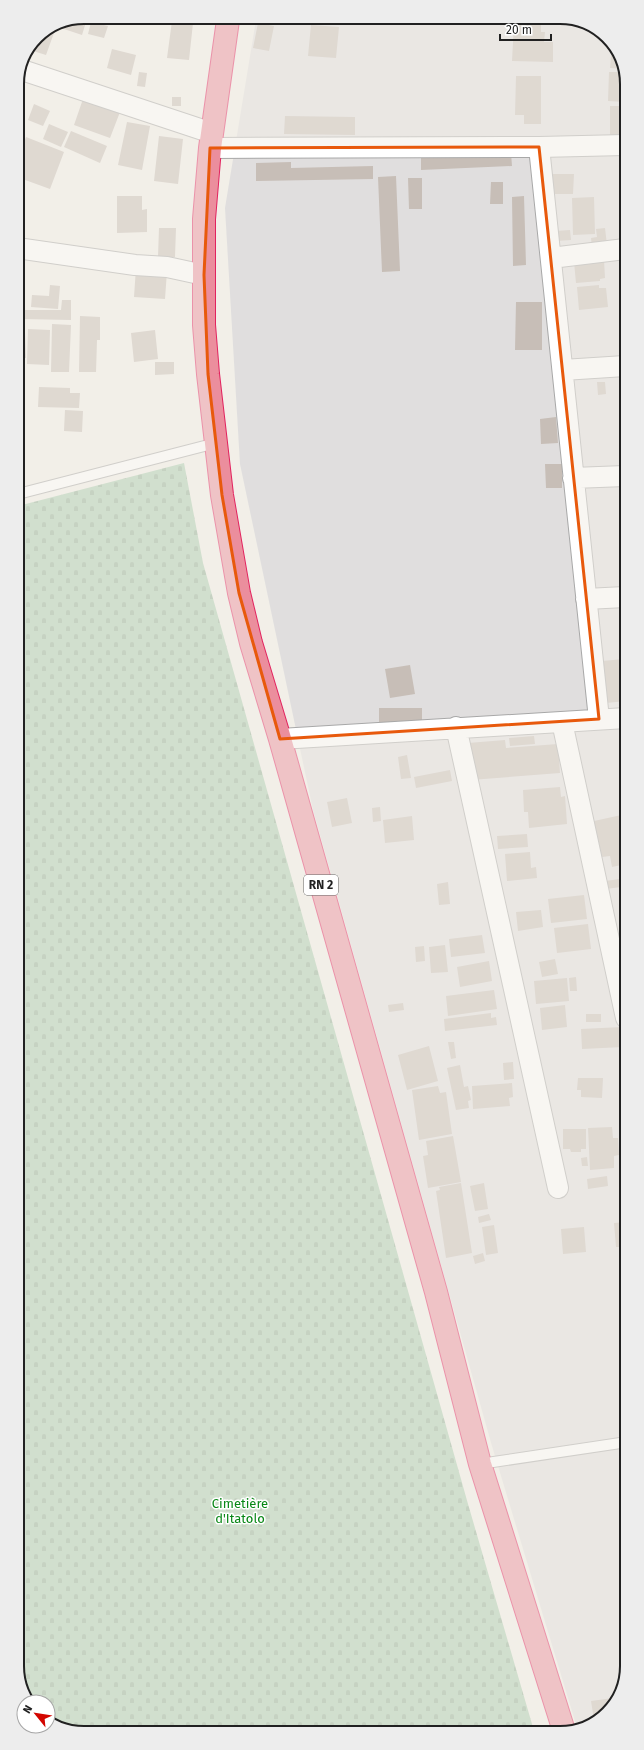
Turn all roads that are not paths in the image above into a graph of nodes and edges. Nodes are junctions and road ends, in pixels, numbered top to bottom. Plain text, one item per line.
1 (224, 24) edge
2 (25, 71) edge
3 (211, 140) junction
4 (620, 145) edge
5 (539, 147) junction
6 (24, 249) edge
7 (620, 250) edge
8 (551, 258) junction
9 (204, 275) junction
10 (620, 366) edge
11 (563, 370) junction
12 (216, 443) junction
13 (620, 476) edge
14 (572, 478) junction
15 (24, 492) edge
16 (620, 597) edge
17 (586, 599) junction
18 (620, 718) edge
19 (599, 719) junction
20 (562, 722) junction
21 (456, 727) junction
22 (280, 739) junction
23 (620, 990) edge
24 (558, 1188) dead end
25 (620, 1443) edge
26 (480, 1464) junction
27 (562, 1726) edge

1 - 3 highway, RN 2
2 - 3 street
3 - 5 street
3 - 9 highway, RN 2
4 - 5 street
5 - 8 street
6 - 9 street
7 - 8 street
8 - 11 street
9 - 12 highway, RN 2
10 - 11 street
11 - 14 street
12 - 15 lane
12 - 22 highway, RN 2
13 - 14 street
14 - 17 street
16 - 17 street
17 - 19 street
18 - 19 street
19 - 20 street
20 - 21 street
20 - 23 street
21 - 22 street
21 - 24 street
22 - 26 highway, RN 2
25 - 26 lane
26 - 27 highway, RN 2

